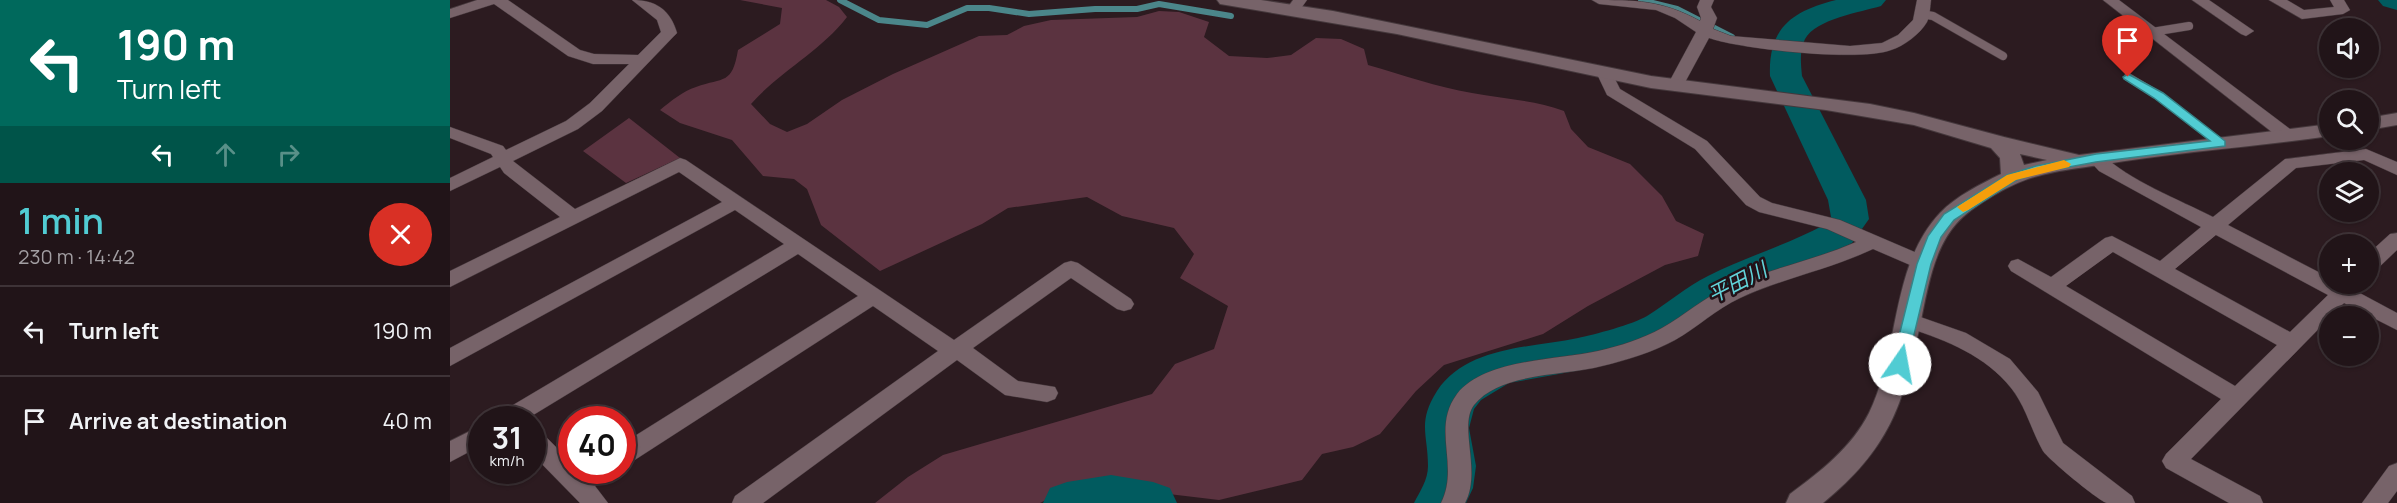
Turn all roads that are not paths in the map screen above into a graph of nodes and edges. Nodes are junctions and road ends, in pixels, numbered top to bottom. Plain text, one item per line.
1 (491, 0) edge
2 (498, 0) edge
3 (639, 0) edge
4 (1227, 0) edge
5 (1599, 0) edge
6 (1707, 0) edge
7 (2110, 0) edge
8 (2199, 0) edge
9 (2276, 0) edge
10 (2337, 0) edge
11 (1296, 5) edge
12 (1922, 7) edge
13 (450, 14) edge
14 (2189, 26) dead end
15 (1704, 31) junction
16 (2246, 31) dead end
17 (2152, 32) junction
18 (2003, 56) dead end
19 (644, 60) junction
20 (1605, 74) junction
21 (2128, 77) dead end
22 (1675, 86) junction
23 (2397, 119) edge
24 (2379, 122) edge
25 (450, 132) edge
26 (2319, 132) edge
27 (2288, 136) junction
28 (1999, 143) junction
29 (2221, 144) junction
30 (504, 157) junction
31 (2090, 159) junction
32 (2397, 169) edge
33 (2012, 177) junction
34 (450, 185) edge
35 (736, 202) junction
36 (572, 218) junction
37 (2214, 227) junction
38 (1862, 237) junction
39 (2397, 239) edge
40 (799, 244) junction
41 (2379, 256) edge
42 (1924, 264) junction
43 (2018, 266) dead end
44 (2163, 269) junction
45 (2319, 277) edge
46 (450, 280) edge
47 (2052, 286) junction
48 (2340, 294) edge
49 (2353, 294) edge
50 (872, 297) junction
51 (1124, 304) dead end
52 (1909, 321) junction
53 (2397, 322) edge
54 (2292, 343) junction
55 (954, 351) junction
56 (450, 358) edge
57 (1047, 393) dead end
58 (2237, 398) junction
59 (532, 406) edge
60 (468, 442) edge
61 (636, 447) edge
62 (450, 452) edge
63 (546, 452) edge
64 (2397, 473) edge
65 (578, 485) joint
66 (596, 503) edge
67 (744, 503) edge
68 (1453, 503) edge
69 (1801, 503) edge
70 (2123, 503) edge
71 (2251, 503) edge
72 (2374, 503) edge

1 - 13 street
2 - 19 street
3 - 19 street
4 - 11 street
5 - 15 street
6 - 15 street
7 - 17 street
8 - 16 street
9 - 10 street
11 - 20 street
12 - 15 street
12 - 18 lane
14 - 17 lane
15 - 22 street
17 - 27 street
19 - 30 street
20 - 22 street
20 - 38 street
21 - 29 lane
22 - 28 street
23 - 24 street
25 - 30 street
26 - 27 street
27 - 29 street
28 - 31 street
28 - 33 street
29 - 31 street
30 - 34 street
30 - 36 street
31 - 33 street
31 - 37 street
32 - 37 street
33 - 42 street
35 - 36 street
35 - 40 street
35 - 56 street
36 - 46 street
37 - 44 street
37 - 45 street
38 - 42 street
38 - 68 street
39 - 41 street
40 - 50 street
40 - 59 street
42 - 52 street
43 - 47 street
44 - 47 street
44 - 54 street
47 - 58 street
48 - 54 street
49 - 53 street
50 - 55 street
50 - 61 street
51 - 55 street
52 - 69 street
52 - 70 street
54 - 58 street
55 - 57 street
55 - 67 street
58 - 71 street
60 - 62 street
63 - 65 street
64 - 72 street
65 - 66 street

